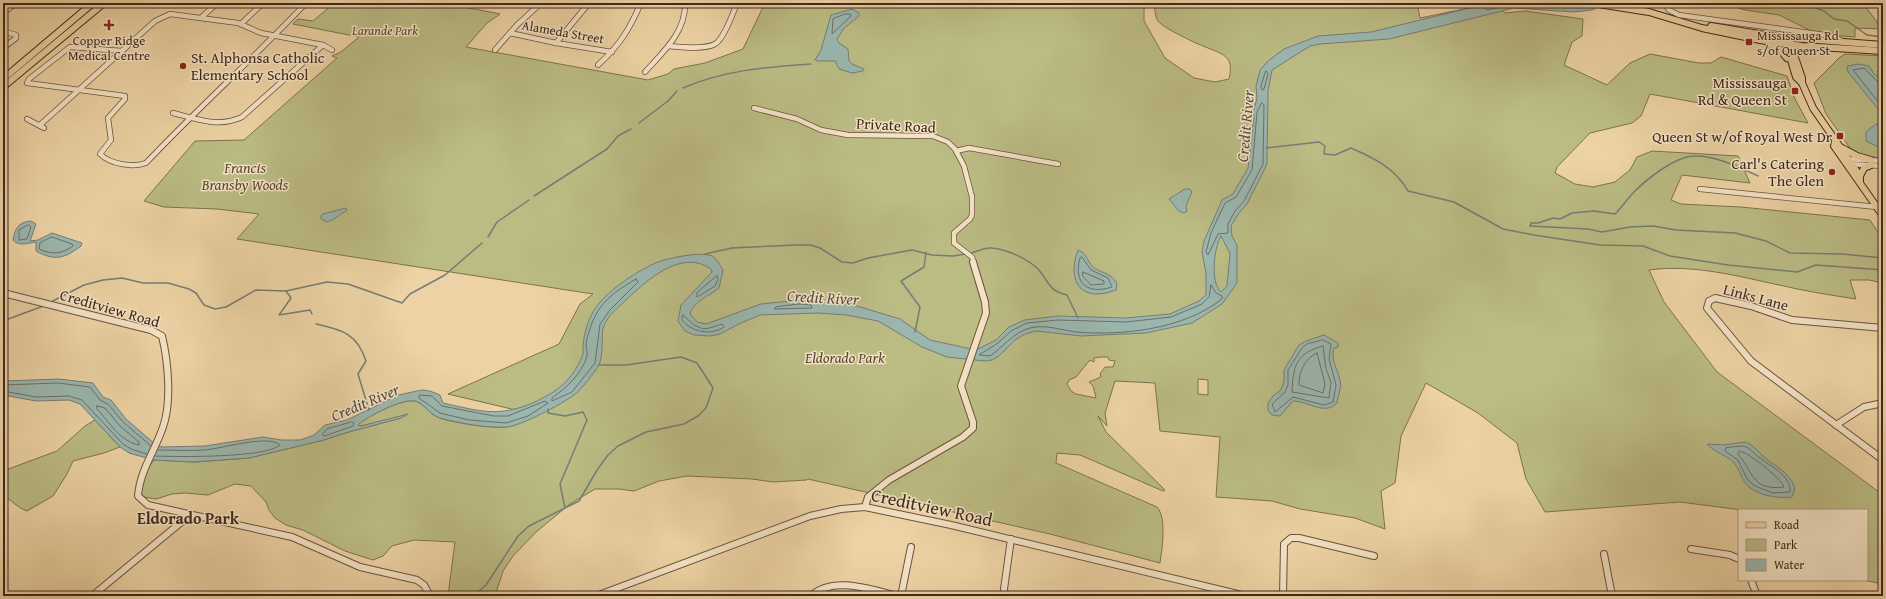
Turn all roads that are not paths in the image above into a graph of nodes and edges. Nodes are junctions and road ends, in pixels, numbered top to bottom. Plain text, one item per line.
1 (16, 3) edge
2 (92, 3) edge
3 (104, 3) edge
4 (217, 3) edge
5 (263, 3) edge
6 (306, 3) edge
7 (541, 3) edge
8 (589, 3) edge
9 (641, 3) edge
10 (685, 3) edge
11 (737, 3) edge
12 (1592, 3) edge
13 (1664, 3) edge
14 (3, 14) edge
15 (1656, 14) junction
16 (202, 17) junction
17 (241, 24) junction
18 (1781, 30) junction
19 (3, 31) edge
20 (1717, 32) junction
21 (510, 33) junction
22 (1728, 34) junction
23 (275, 36) junction
24 (1787, 42) junction
25 (556, 43) junction
26 (1846, 43) junction
27 (1883, 45) edge
28 (323, 46) junction
29 (669, 46) junction
30 (3, 48) edge
31 (1832, 48) junction
32 (332, 50) dead end
33 (494, 50) dead end
34 (122, 51) junction
35 (1883, 51) edge
36 (612, 52) junction
37 (598, 65) dead end
38 (1796, 67) junction
39 (645, 72) dead end
40 (3, 79) edge
41 (3, 87) edge
42 (79, 91) junction
43 (754, 108) dead end
44 (173, 114) dead end
45 (189, 118) junction
46 (27, 119) dead end
47 (1835, 141) junction
48 (1841, 147) junction
49 (956, 151) junction
50 (1847, 161) junction
51 (1883, 161) edge
52 (1871, 163) junction
53 (1058, 164) dead end
54 (1883, 166) edge
55 (1860, 179) junction
56 (1700, 189) dead end
57 (1877, 207) junction
58 (1883, 216) edge
59 (3, 293) edge
60 (1883, 328) edge
61 (1883, 403) edge
62 (1836, 424) junction
63 (1883, 460) edge
64 (865, 507) junction
65 (190, 515) junction
66 (1011, 539) junction
67 (911, 546) dead end
68 (1691, 549) dead end
69 (1604, 554) dead end
70 (1374, 556) dead end
71 (1738, 559) edge
72 (1751, 581) edge
73 (1005, 593) edge
74 (92, 596) edge
75 (430, 596) edge
76 (596, 596) edge
77 (810, 596) edge
78 (900, 596) edge
79 (1001, 596) edge
80 (1246, 596) edge
81 (1283, 596) edge
82 (1612, 596) edge
83 (1757, 596) edge

1 - 14 street
2 - 40 main road
3 - 41 main road
4 - 16 street
5 - 17 street
6 - 23 street
7 - 21 street
8 - 25 street
9 - 36 street
10 - 29 street
11 - 29 street
12 - 15 main road
13 - 18 street
15 - 20 main road
15 - 24 main road
16 - 17 street
16 - 34 street
17 - 23 street
18 - 24 street
18 - 26 street
19 - 30 street
20 - 22 main road
20 - 24 main road
21 - 25 street, Alameda Street
21 - 33 street
22 - 24 main road
22 - 38 main road
23 - 28 street
23 - 45 street
24 - 26 main road
24 - 31 main road
24 - 38 main road
25 - 36 street, Alameda Street
26 - 27 main road
28 - 32 street
28 - 45 street
29 - 39 street
31 - 35 main road
31 - 38 main road
34 - 42 street
34 - 42 street
36 - 37 street
38 - 47 main road
42 - 45 street
42 - 46 street
43 - 49 street, Private Road
44 - 45 street
47 - 48 main road
47 - 50 main road
48 - 50 main road
48 - 52 main road
49 - 53 street
49 - 64 street
50 - 52 street
50 - 55 main road
51 - 52 street
52 - 54 street
52 - 55 main road
55 - 57 main road
56 - 57 street
57 - 58 main road
59 - 65 street, Creditview Road
60 - 62 street, Links Lane
61 - 62 street
62 - 63 street, Links Lane
64 - 66 street, Creditview Road
64 - 76 street, Creditview Road
65 - 74 street
65 - 75 street, Creditview Road
66 - 73 street
66 - 80 street, Creditview Road
67 - 78 street
68 - 71 street
69 - 82 street
70 - 81 street
72 - 83 street
73 - 79 street
77 - 78 street

